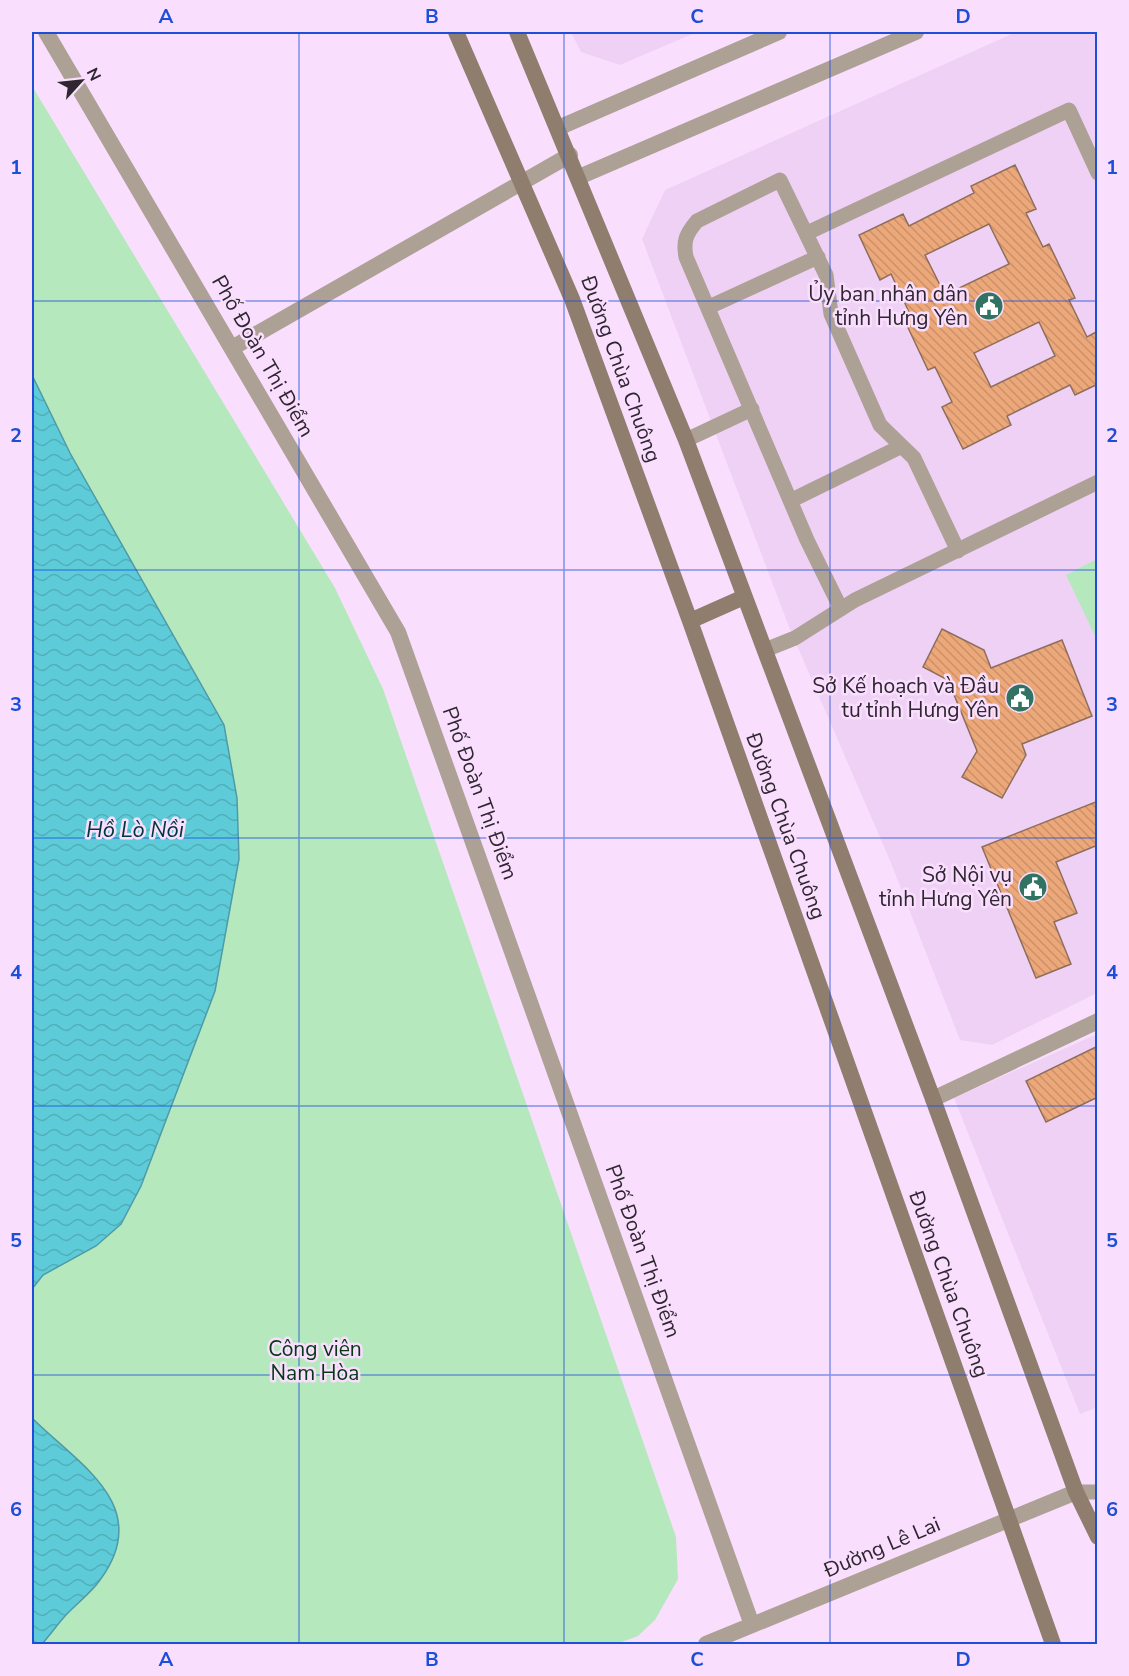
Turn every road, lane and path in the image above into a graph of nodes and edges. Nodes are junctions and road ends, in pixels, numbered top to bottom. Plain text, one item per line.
1 (46, 32) edge
2 (456, 32) edge
3 (517, 32) edge
4 (779, 32) edge
5 (916, 32) edge
6 (558, 128) junction
7 (1092, 147) edge
8 (570, 155) junction
9 (1098, 173) edge
10 (579, 177) junction
11 (522, 182) junction
12 (807, 233) junction
13 (818, 257) junction
14 (709, 307) junction
15 (232, 348) junction
16 (752, 408) junction
17 (686, 440) junction
18 (902, 446) junction
19 (1098, 482) edge
20 (792, 500) junction
21 (958, 551) junction
22 (744, 597) junction
23 (842, 609) junction
24 (690, 621) junction
25 (765, 650) junction
26 (1098, 1021) edge
27 (933, 1099) junction
28 (1076, 1492) junction
29 (1098, 1492) edge
30 (1098, 1505) edge
31 (1009, 1519) junction
32 (1098, 1537) edge
33 (752, 1625) junction
34 (706, 1644) edge
35 (1053, 1644) edge

1 - 15 street, Phố Đoàn Thị Điểm
2 - 11 main road, Đường Chùa Chuông
3 - 6 main road, Đường Chùa Chuông
4 - 6 street
5 - 10 street
6 - 8 main road, Đường Chùa Chuông
7 - 9 lane
7 - 12 lane
8 - 10 main road, Đường Chùa Chuông
8 - 11 street
10 - 17 main road, Đường Chùa Chuông
11 - 15 street
11 - 24 main road, Đường Chùa Chuông
12 - 13 lane
12 - 14 lane
13 - 14 lane
13 - 18 lane
14 - 16 lane
15 - 33 street, Phố Đoàn Thị Điểm
16 - 17 lane
16 - 20 lane
17 - 22 main road, Đường Chùa Chuông
18 - 20 lane
18 - 21 lane
19 - 21 lane
20 - 23 lane
21 - 23 lane
22 - 24 main road
22 - 25 main road, Đường Chùa Chuông
23 - 25 lane
24 - 31 main road, Đường Chùa Chuông
25 - 27 main road, Đường Chùa Chuông
26 - 27 street
27 - 28 main road, Đường Chùa Chuông
28 - 29 lane
28 - 30 main road
28 - 31 street, Đường Lê Lai
28 - 32 main road, Đường Chùa Chuông
31 - 33 street, Đường Lê Lai
31 - 35 main road, Đường Chùa Chuông
33 - 34 street, Đường Lê Lai

